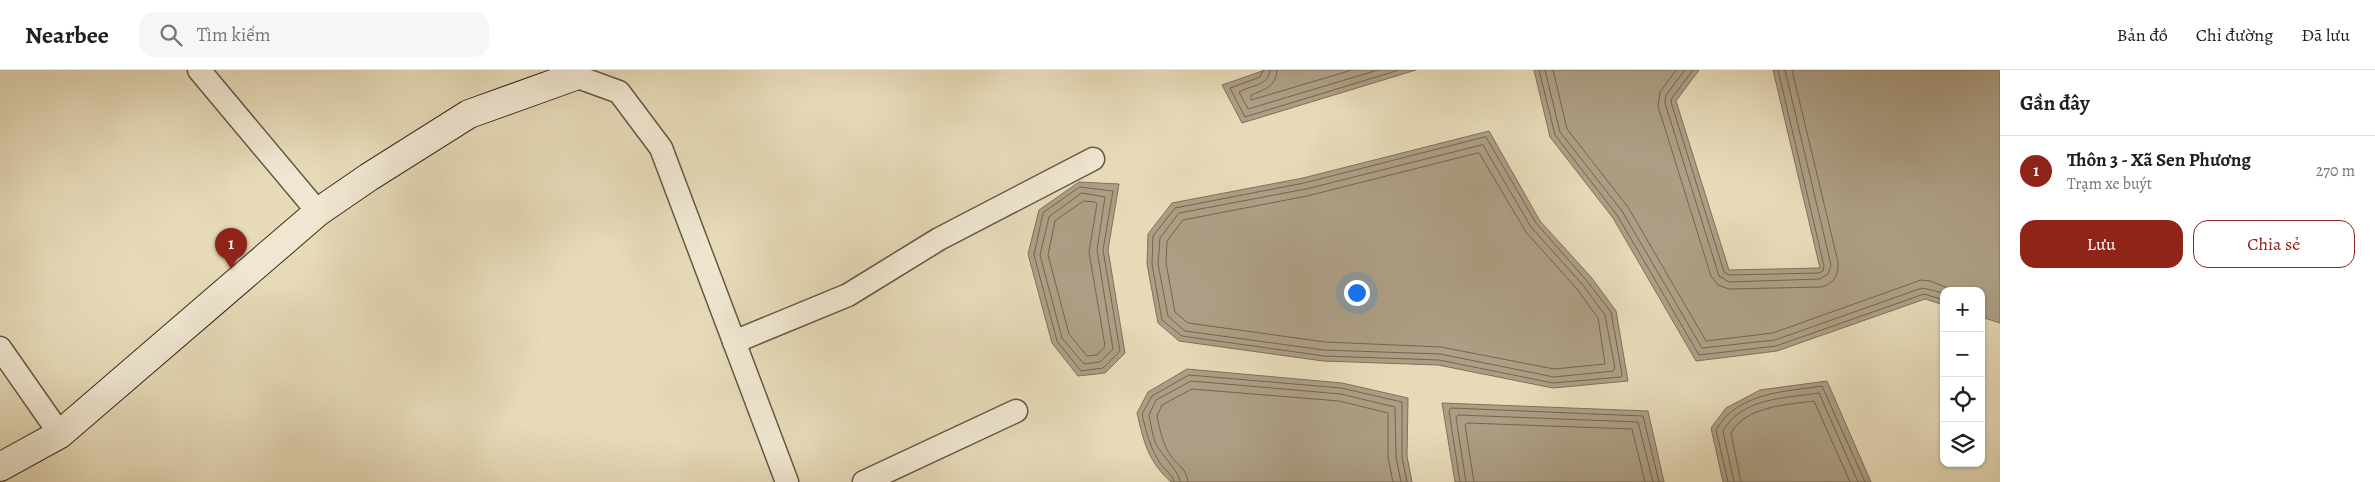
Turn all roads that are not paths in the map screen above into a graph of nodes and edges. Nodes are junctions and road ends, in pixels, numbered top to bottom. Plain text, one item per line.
1 (199, 70) edge
2 (568, 74) edge
3 (1093, 159) dead end
4 (318, 212) junction
5 (734, 342) junction
6 (0, 348) edge
7 (1016, 411) dead end
8 (60, 434) junction
9 (0, 467) edge
10 (787, 482) edge
11 (864, 482) edge

1 - 4 street
2 - 4 street
2 - 5 street
3 - 5 street
4 - 8 street
5 - 10 street
6 - 8 street
7 - 11 street
8 - 9 street

